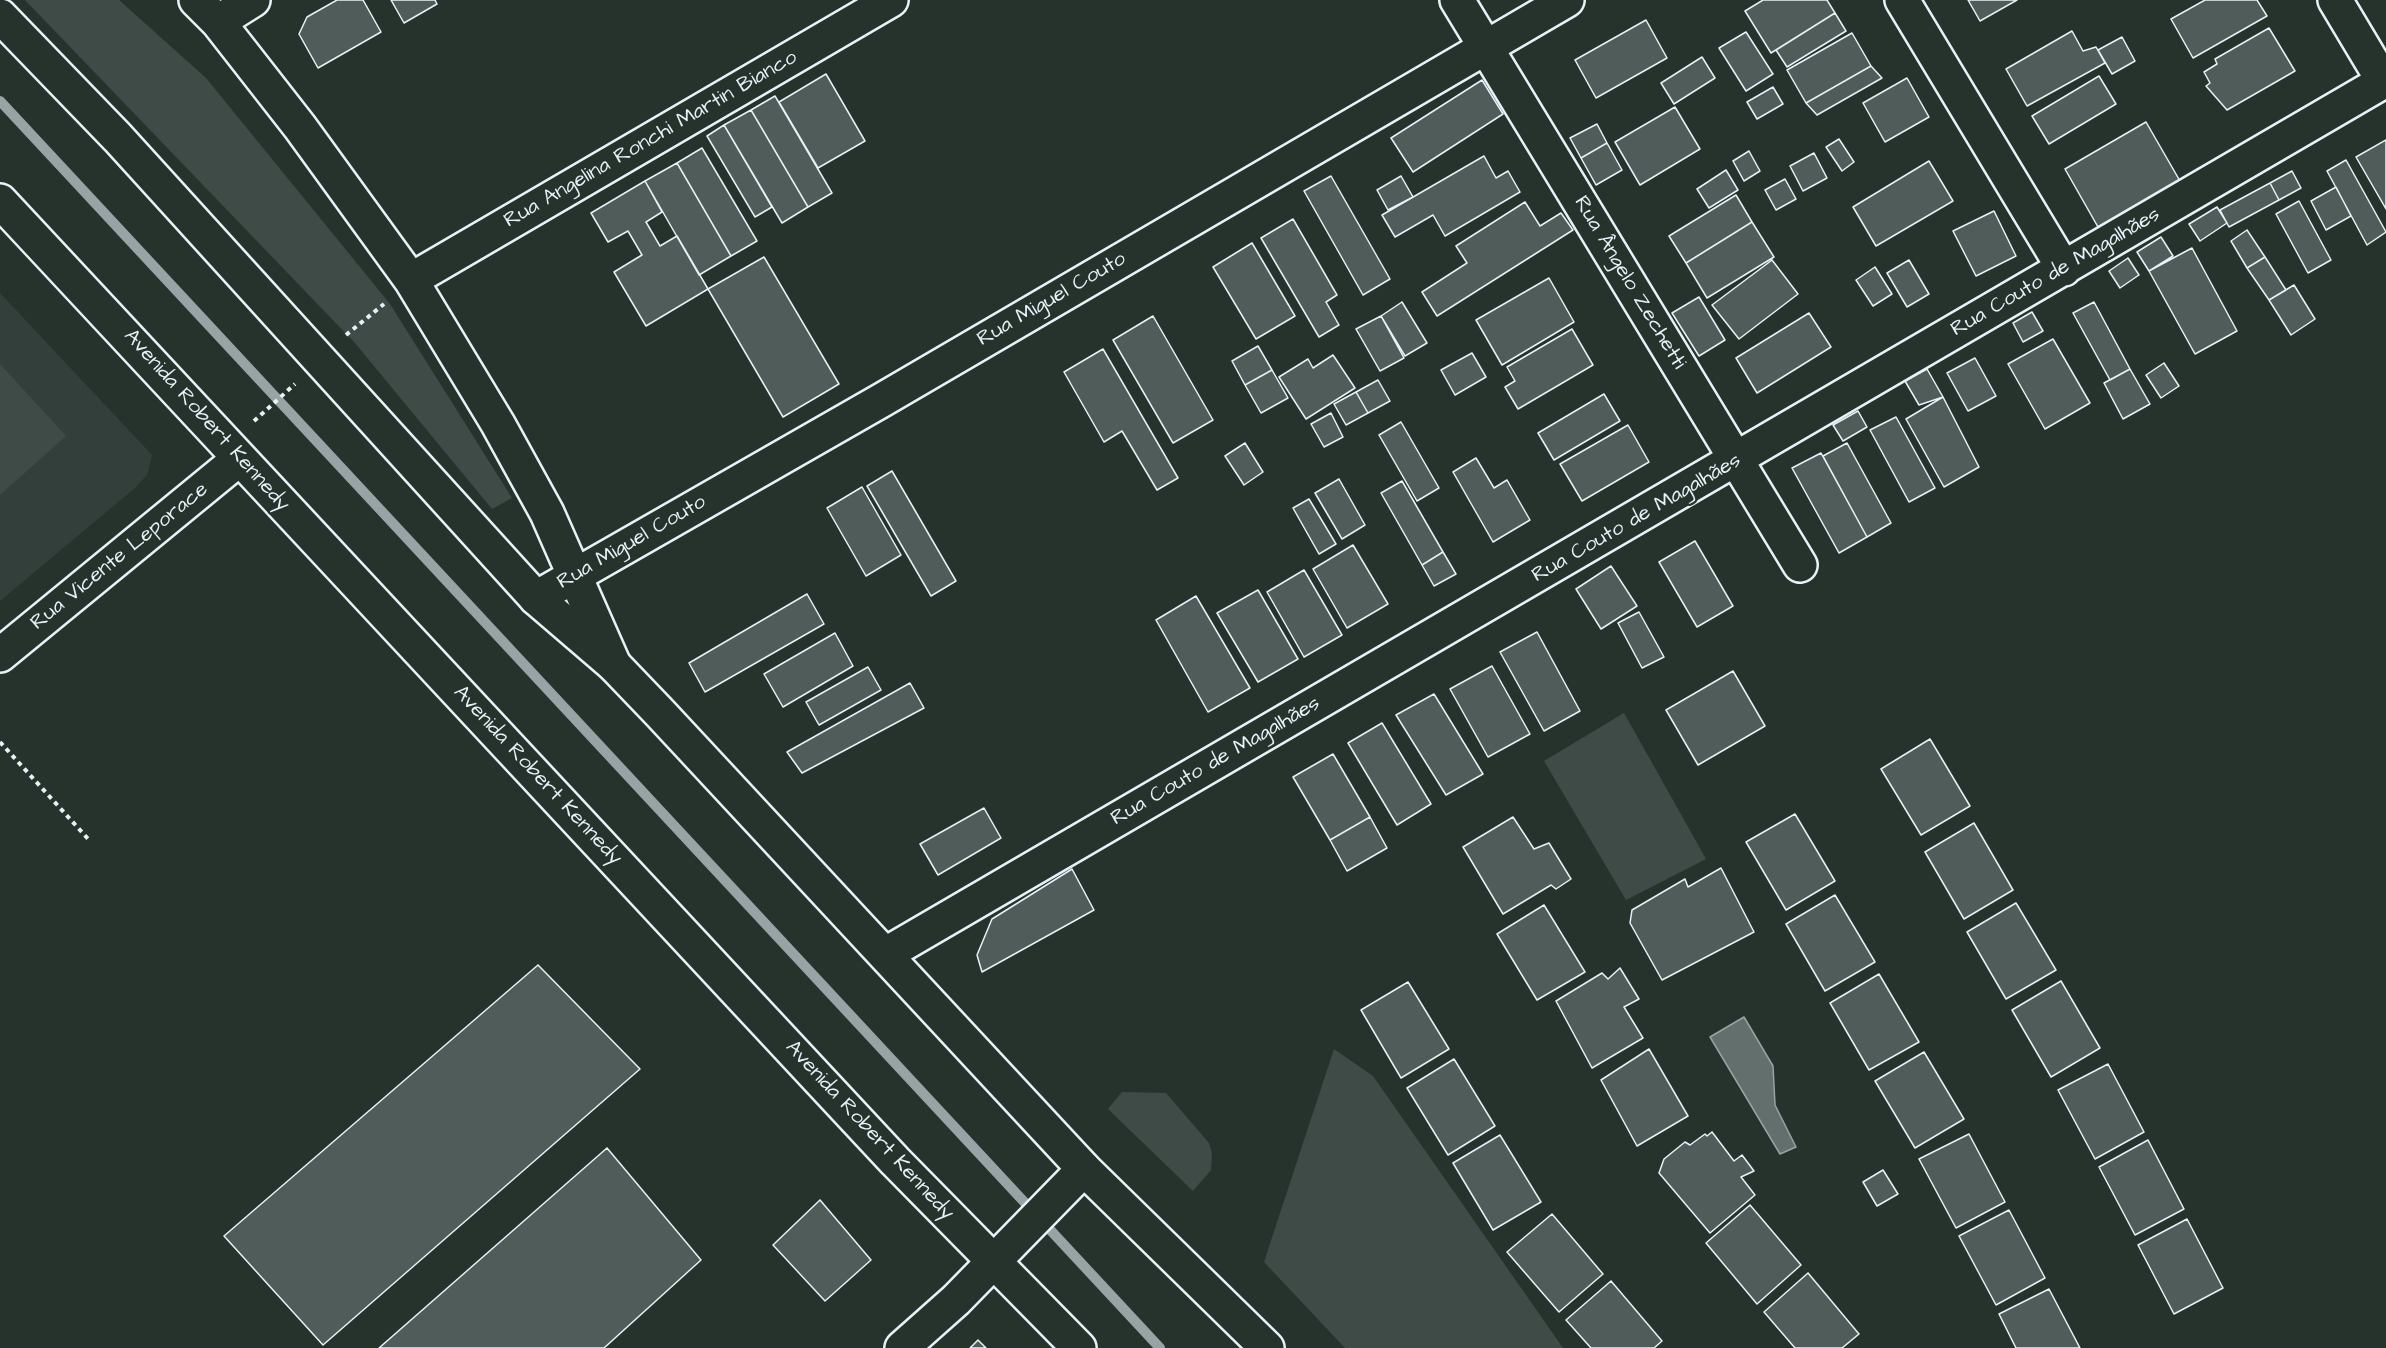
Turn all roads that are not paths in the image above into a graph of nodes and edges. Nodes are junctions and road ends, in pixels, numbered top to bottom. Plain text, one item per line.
1 (253, 0) edge
2 (891, 0) edge
3 (1457, 0) edge
4 (1567, 0) edge
5 (1902, 0) edge
6 (2335, 0) edge
7 (207, 11) edge
8 (843, 12) edge
9 (0, 16) edge
10 (1486, 47) junction
11 (2385, 81) edge
12 (0, 201) edge
13 (2064, 269) junction
14 (411, 280) junction
15 (239, 459) junction
16 (1737, 461) junction
17 (1800, 565) dead end
18 (575, 576) junction
19 (536, 598) junction
20 (0, 655) edge
21 (614, 665) junction
22 (886, 954) junction
23 (1084, 1169) junction
24 (998, 1257) junction
25 (902, 1348) edge
26 (1078, 1348) edge
27 (1267, 1348) edge

1 - 7 street
2 - 8 street, Rua Angelina Ronchi Martin Bianco
3 - 10 street, Rua Ângelo Zechetti
4 - 10 street, Rua Miguel Couto
5 - 13 street
6 - 11 street
7 - 14 street
8 - 14 street, Rua Angelina Ronchi Martin Bianco
9 - 19 street
10 - 16 street, Rua Ângelo Zechetti
10 - 18 street, Rua Miguel Couto
11 - 13 street, Rua Couto de Magalhães
12 - 15 street, Avenida Robert Kennedy
13 - 16 street, Rua Couto de Magalhães
14 - 18 street
15 - 20 street, Rua Vicente Leporace
15 - 24 street, Avenida Robert Kennedy
16 - 17 street, Rua Ângelo Zechetti
16 - 22 street, Rua Couto de Magalhães
18 - 19 street, Rua Miguel Couto
18 - 21 street
19 - 21 street
21 - 22 street
22 - 23 street
23 - 24 street
23 - 27 street
24 - 25 street
24 - 26 street, Avenida Robert Kennedy

